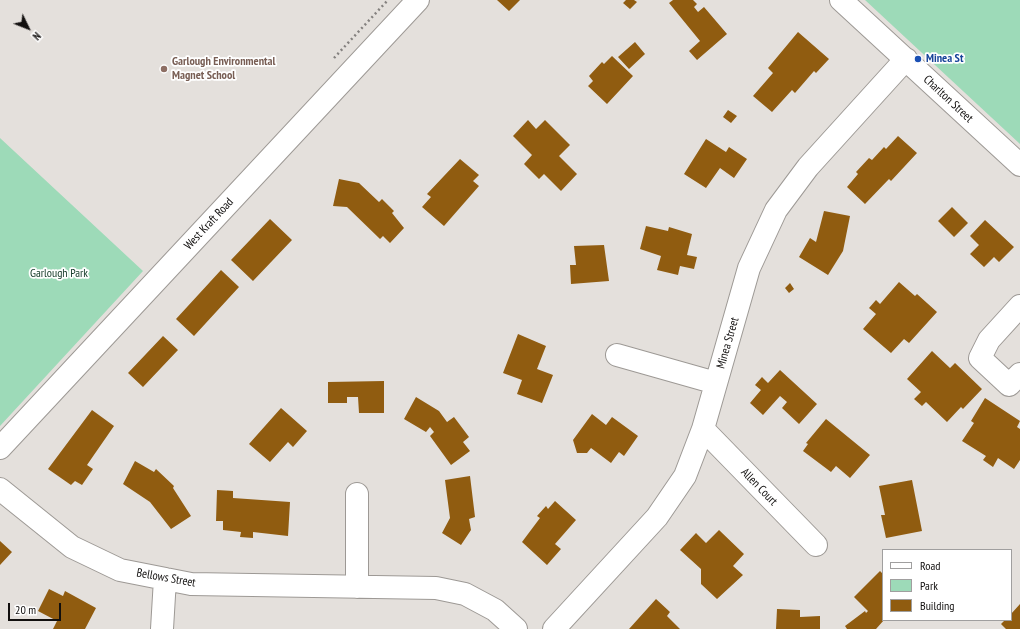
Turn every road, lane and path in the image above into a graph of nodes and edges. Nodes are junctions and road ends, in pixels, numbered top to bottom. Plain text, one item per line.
1 (418, 0) edge
2 (841, 0) edge
3 (906, 59) junction
4 (1020, 165) edge
5 (1019, 310) edge
6 (618, 355) dead end
7 (1020, 374) edge
8 (716, 383) junction
9 (703, 429) junction
10 (0, 448) edge
11 (0, 489) edge
12 (357, 494) dead end
13 (816, 545) dead end
14 (165, 579) junction
15 (357, 587) junction
16 (162, 629) edge
17 (516, 629) edge
18 (554, 629) edge

1 - 10 street, West Kraft Road
2 - 3 street, Charlton Street
3 - 4 street, Charlton Street
3 - 8 street, Minea Street
5 - 7 street
6 - 8 street
8 - 9 street, Minea Street
9 - 13 street, Allen Court
9 - 18 street, Minea Street
11 - 14 street, Bellows Street
12 - 15 street
14 - 15 street, Bellows Street
14 - 16 street
15 - 17 street, Bellows Street

